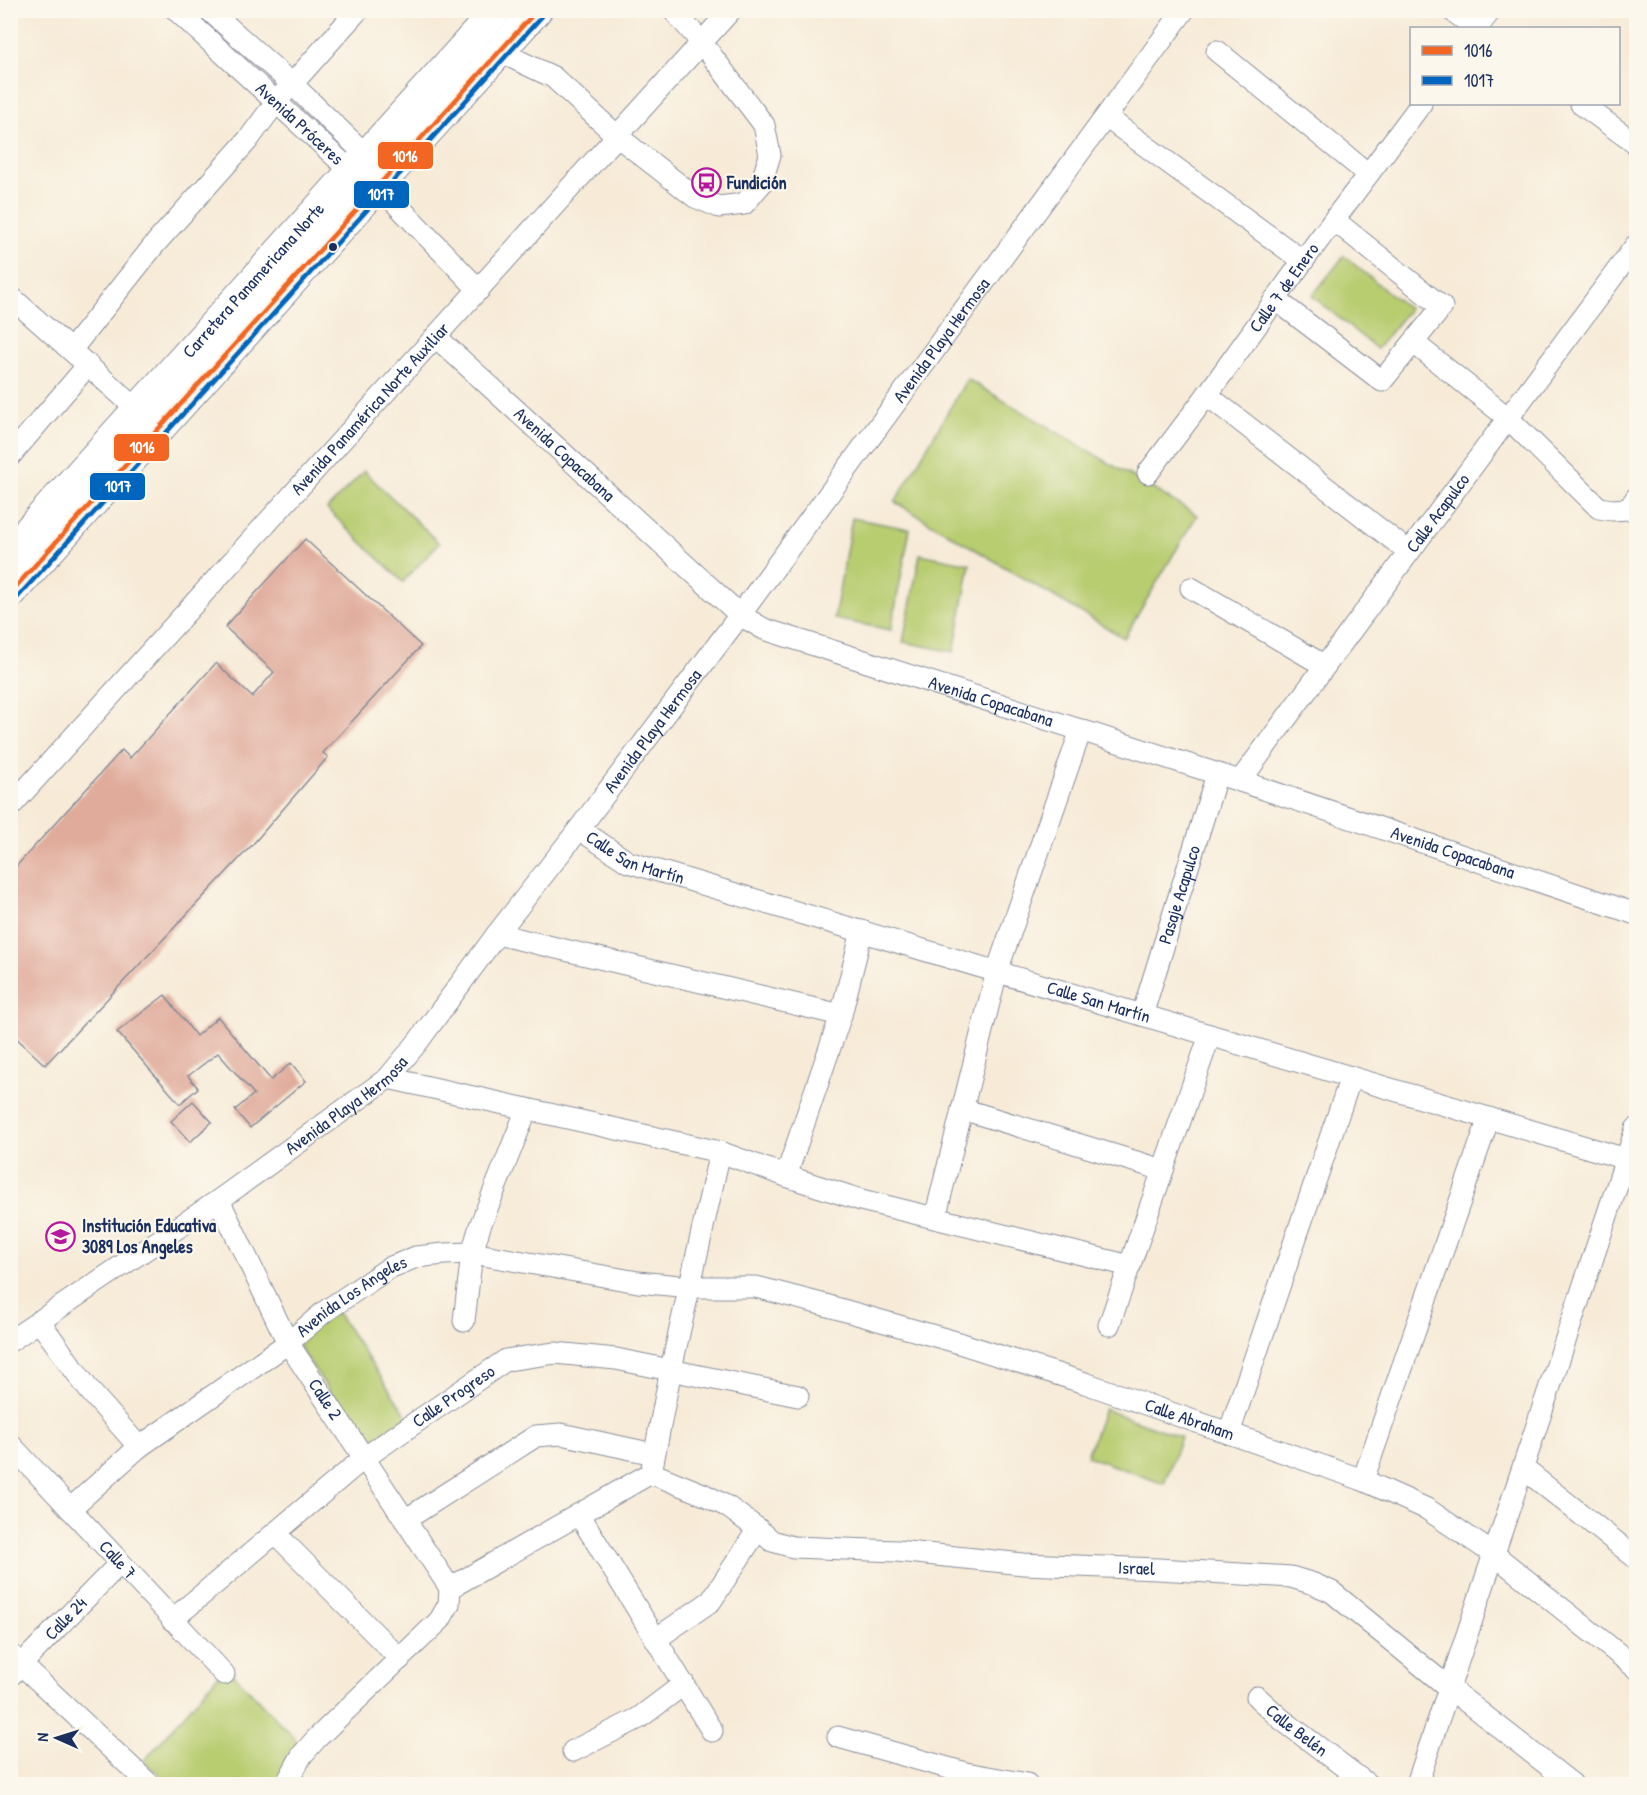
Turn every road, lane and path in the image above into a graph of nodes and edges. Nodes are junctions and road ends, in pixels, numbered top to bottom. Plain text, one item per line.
1 (176, 10) edge
2 (209, 10) edge
3 (358, 10) edge
4 (497, 10) edge
5 (537, 10) edge
6 (673, 10) edge
7 (731, 10) edge
8 (1184, 10) edge
9 (1451, 10) edge
10 (1491, 10) edge
11 (1475, 27) edge
12 (1477, 27) edge
13 (702, 43) junction
14 (1217, 51) dead end
15 (500, 52) junction
16 (292, 84) junction
17 (276, 102) junction
18 (1420, 105) edge
19 (1582, 105) edge
20 (1106, 117) junction
21 (617, 136) junction
22 (1636, 144) edge
23 (360, 164) junction
24 (1368, 174) junction
25 (379, 186) junction
26 (1334, 220) junction
27 (1636, 245) edge
28 (1303, 261) junction
29 (479, 290) junction
30 (10, 296) edge
31 (1275, 299) junction
32 (436, 337) junction
33 (1414, 343) junction
34 (70, 350) junction
35 (88, 365) junction
36 (1207, 395) junction
37 (138, 410) junction
38 (1508, 418) junction
39 (10, 456) edge
40 (1148, 472) dead end
41 (1636, 498) edge
42 (10, 551) edge
43 (1409, 552) junction
44 (1191, 588) dead end
45 (10, 594) edge
46 (740, 615) junction
47 (1325, 666) junction
48 (1081, 730) junction
49 (1217, 774) junction
50 (1240, 782) junction
51 (10, 807) edge
52 (579, 829) junction
53 (1636, 914) edge
54 (862, 931) junction
55 (497, 934) junction
56 (997, 971) junction
57 (840, 1015) junction
58 (1142, 1015) junction
59 (1210, 1035) junction
60 (1351, 1077) junction
61 (388, 1078) junction
62 (527, 1108) junction
63 (962, 1109) junction
64 (1489, 1118) junction
65 (1636, 1129) edge
66 (720, 1152) junction
67 (1626, 1159) junction
68 (1163, 1170) junction
69 (786, 1176) junction
70 (219, 1200) junction
71 (935, 1218) junction
72 (472, 1253) junction
73 (1130, 1266) junction
74 (690, 1287) junction
75 (39, 1321) junction
76 (464, 1321) dead end
77 (1109, 1325) dead end
78 (10, 1341) edge
79 (288, 1343) junction
80 (671, 1369) junction
81 (798, 1395) dead end
82 (1229, 1433) junction
83 (10, 1444) edge
84 (140, 1447) junction
85 (364, 1458) junction
86 (652, 1463) junction
87 (1524, 1469) junction
88 (1363, 1479) junction
89 (70, 1509) junction
90 (579, 1514) junction
91 (405, 1520) junction
92 (758, 1529) junction
93 (275, 1533) junction
94 (1495, 1555) junction
95 (1636, 1558) edge
96 (120, 1563) junction
97 (450, 1588) junction
98 (172, 1620) junction
99 (656, 1640) junction
100 (400, 1659) junction
101 (14, 1664) edge
102 (1636, 1668) edge
103 (224, 1674) dead end
104 (684, 1684) junction
105 (1449, 1688) junction
106 (1257, 1697) dead end
107 (712, 1731) dead end
108 (838, 1737) dead end
109 (573, 1751) dead end
110 (965, 1779) edge
111 (149, 1785) edge
112 (286, 1785) edge
113 (1027, 1785) edge
114 (1367, 1785) edge
115 (1417, 1785) edge
116 (1572, 1785) edge

1 - 17 street, Avenida Próceres
2 - 16 street, Avenida Próceres
3 - 16 street
4 - 23 highway, Carretera Panamericana Norte
5 - 15 highway, Carretera Panamericana Norte
6 - 13 street
7 - 13 street, Avenida Panamérica Norte Auxiliar
8 - 20 street, Avenida Playa Hermosa
9 - 11 street
10 - 12 street
13 - 21 street, Avenida Panamérica Norte Auxiliar
13 - 21 street
14 - 24 street
15 - 21 street
15 - 25 highway, Carretera Panamericana Norte
16 - 17 street
16 - 23 street, Avenida Próceres
17 - 23 street, Avenida Próceres
17 - 34 street
18 - 24 street, Calle 7 de Enero
19 - 22 street
20 - 28 street
20 - 46 street, Avenida Playa Hermosa
21 - 29 street, Avenida Panamérica Norte Auxiliar
23 - 25 street, Avenida Próceres
23 - 37 highway, Carretera Panamericana Norte
24 - 26 street, Calle 7 de Enero
25 - 29 street
25 - 45 highway, Carretera Panamericana Norte
26 - 28 street, Calle 7 de Enero
26 - 33 street
27 - 38 street, Calle Acapulco
28 - 31 street, Calle 7 de Enero
29 - 32 street, Avenida Panamérica Norte Auxiliar
30 - 34 street
31 - 33 street
31 - 36 street, Calle 7 de Enero
32 - 46 street, Avenida Copacabana
32 - 51 street, Avenida Panamérica Norte Auxiliar
33 - 38 street
34 - 35 street
35 - 37 street
35 - 39 street
36 - 40 street, Calle 7 de Enero
36 - 43 street
37 - 42 highway, Carretera Panamericana Norte
38 - 41 street
38 - 43 street, Calle Acapulco
43 - 47 street, Calle Acapulco
44 - 47 street
46 - 48 street, Avenida Copacabana
46 - 52 street, Avenida Playa Hermosa
47 - 50 street, Calle Acapulco
48 - 49 street, Avenida Copacabana
48 - 56 street
49 - 50 street, Avenida Copacabana
49 - 58 street, Pasaje Acapulco
50 - 53 street, Avenida Copacabana
52 - 54 street, Calle San Martín
52 - 55 street, Avenida Playa Hermosa
54 - 56 street, Calle San Martín
54 - 57 street
55 - 57 street
55 - 61 street, Avenida Playa Hermosa
56 - 58 street, Calle San Martín
56 - 63 street
57 - 69 street
58 - 59 street, Calle San Martín
59 - 60 street, Calle San Martín
59 - 68 street
60 - 64 street, Calle San Martín
60 - 82 street
61 - 62 street
61 - 70 street, Avenida Playa Hermosa
62 - 66 street
62 - 72 street
63 - 68 street
63 - 71 street
64 - 67 street, Calle San Martín
64 - 88 street
65 - 67 street
66 - 69 street
66 - 74 street
67 - 87 street
68 - 73 street
69 - 71 street
70 - 75 street, Avenida Playa Hermosa
70 - 79 street, Calle 2
71 - 73 street
72 - 74 street, Avenida Los Angeles
72 - 76 street
72 - 79 street, Avenida Los Angeles
73 - 77 street
74 - 80 street
74 - 82 street, Calle Abraham
75 - 78 street, Avenida Playa Hermosa
75 - 84 street
79 - 84 street, Avenida Los Angeles
79 - 85 street, Calle 2
80 - 81 street, Calle Progreso
80 - 85 street, Calle Progreso
80 - 86 street
82 - 88 street, Calle Abraham
83 - 89 street, Calle 7
84 - 89 street, Avenida Los Angeles
85 - 91 street, Calle 2
85 - 93 street, Calle Progreso
86 - 90 street
86 - 91 street, Israel
86 - 92 street, Israel
87 - 94 street
87 - 95 street
88 - 94 street, Calle Abraham
89 - 96 street, Calle 7
90 - 97 street
90 - 99 street
91 - 97 street, Calle 2
92 - 99 street
92 - 105 street, Israel
93 - 98 street, Calle Progreso
93 - 100 street
94 - 102 street, Calle Abraham
94 - 105 street
96 - 98 street, Calle 7
96 - 101 street, Calle 24
97 - 100 street
98 - 103 street, Calle 7
99 - 104 street
100 - 112 street
101 - 111 street
104 - 107 street
104 - 109 street
105 - 115 street
105 - 116 street, Israel
106 - 114 street, Calle Belén
108 - 110 street
110 - 113 street

